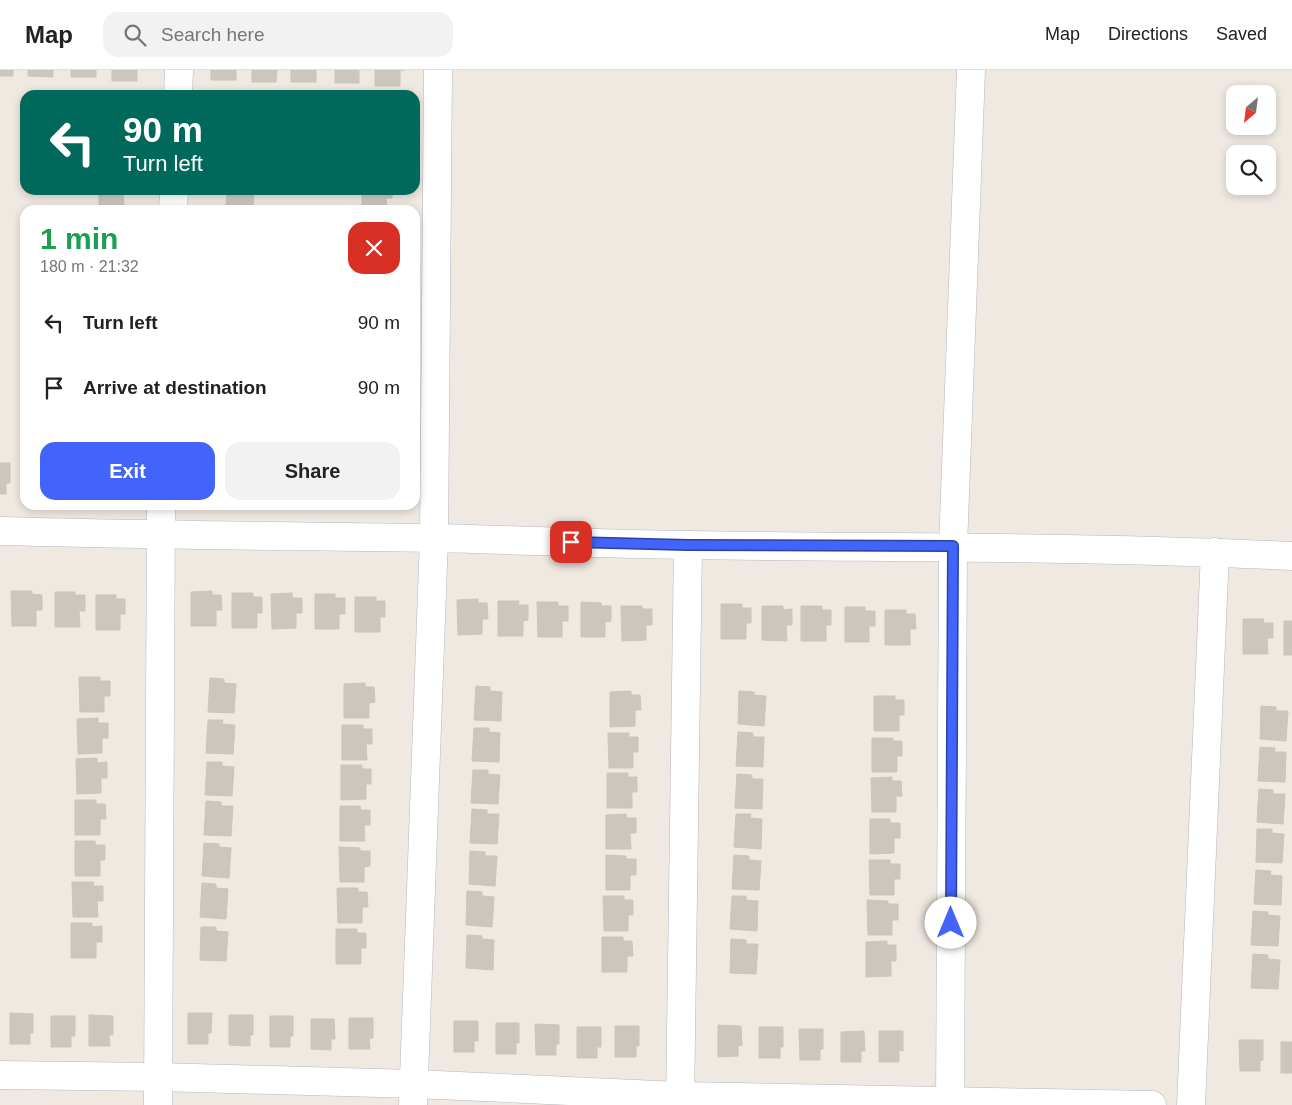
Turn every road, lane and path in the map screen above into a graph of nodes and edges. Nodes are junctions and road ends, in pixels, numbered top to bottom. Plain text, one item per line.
1 (179, 70) edge
2 (438, 70) edge
3 (971, 70) edge
4 (178, 90) edge
5 (161, 510) edge
6 (0, 531) edge
7 (159, 536) junction
8 (434, 538) junction
9 (688, 545) junction
10 (953, 546) junction
11 (1215, 552) junction
12 (1292, 556) edge
13 (0, 1074) edge
14 (159, 1077) junction
15 (414, 1095) edge
16 (680, 1100) edge
17 (950, 1103) edge
18 (158, 1105) edge
19 (1152, 1105) edge
20 (1191, 1105) edge

1 - 4 street
2 - 8 street
3 - 10 street
5 - 7 street
6 - 7 street
7 - 8 street
7 - 14 street
8 - 9 street
8 - 15 street
9 - 10 street
9 - 16 street
10 - 11 street
10 - 17 street
11 - 12 street
11 - 20 street
13 - 14 street
14 - 15 street
14 - 18 street
15 - 16 street
16 - 17 street
17 - 19 street

